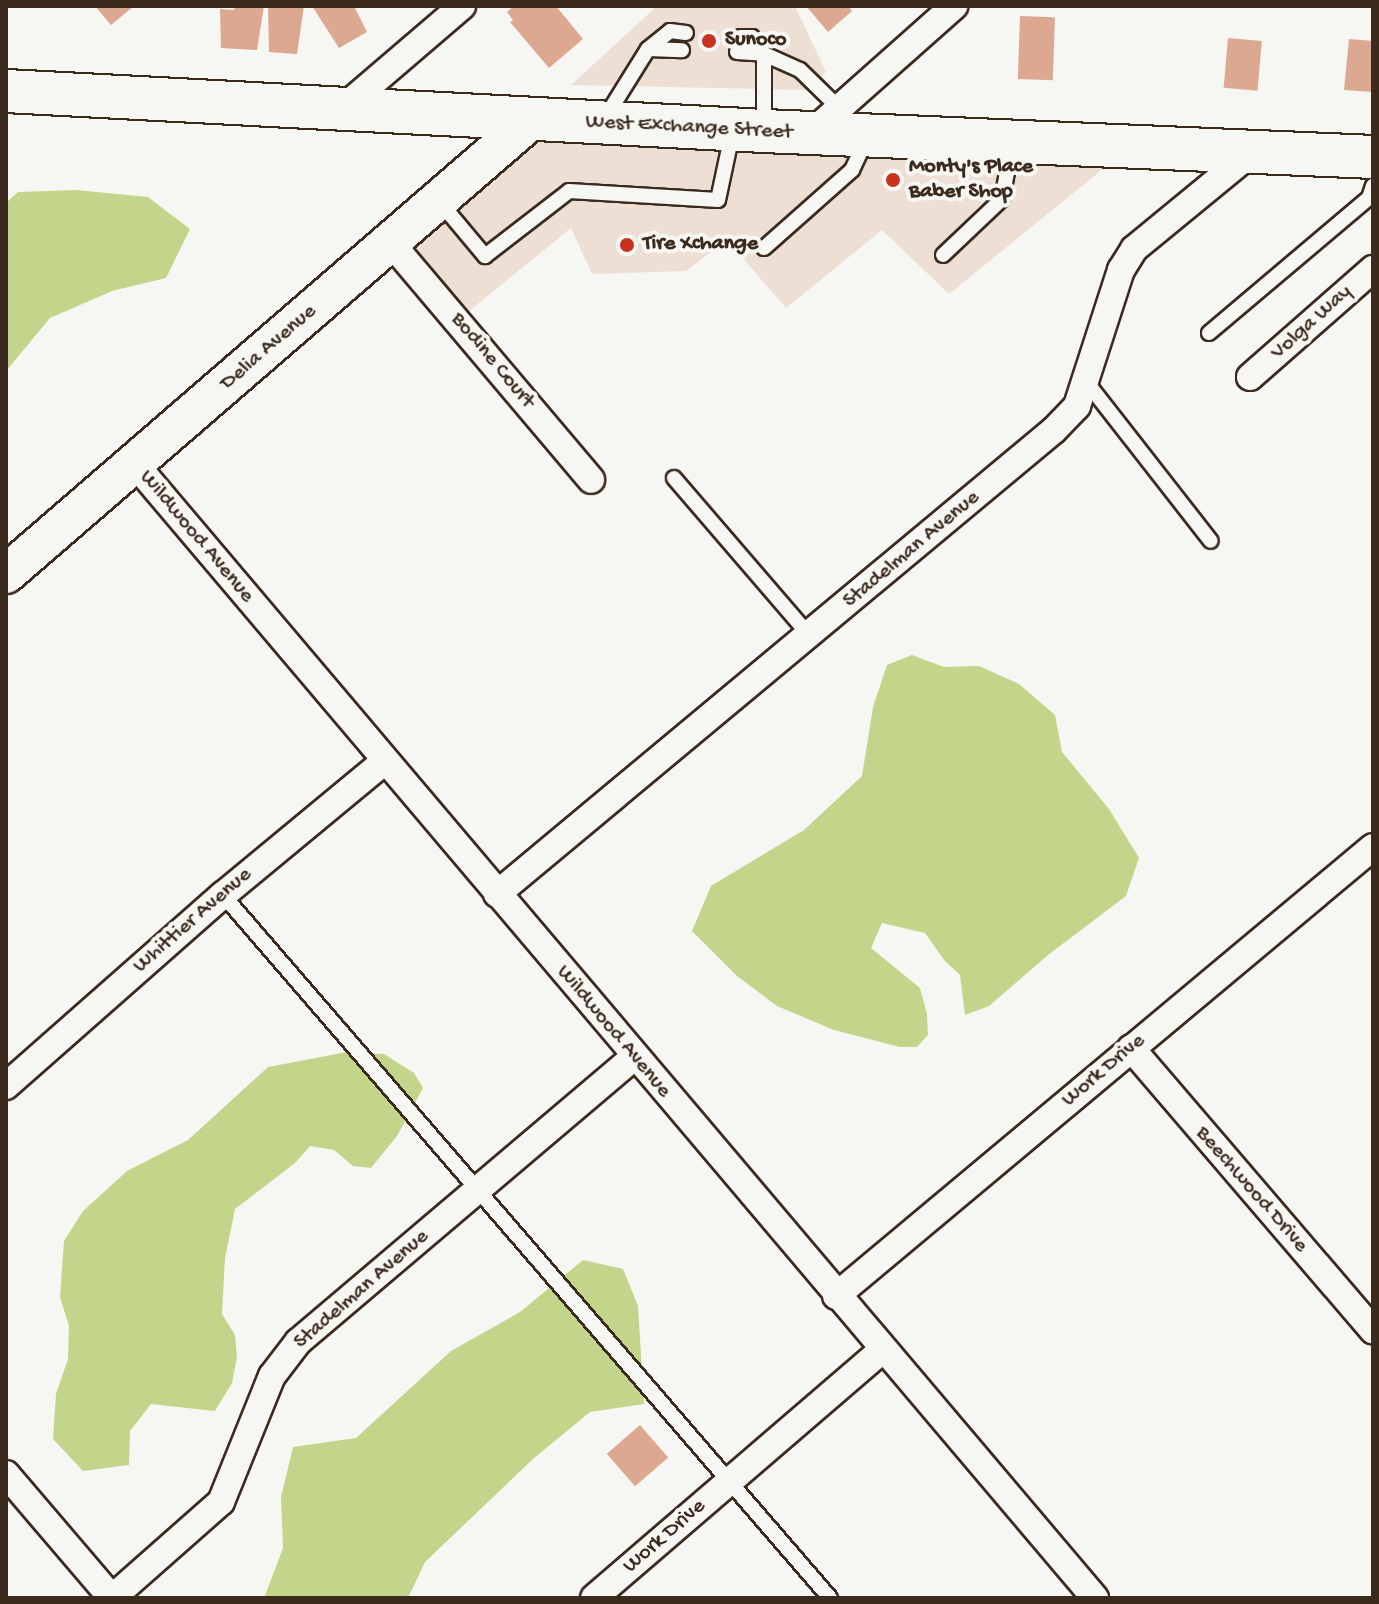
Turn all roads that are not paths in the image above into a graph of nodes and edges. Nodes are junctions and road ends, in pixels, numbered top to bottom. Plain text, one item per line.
1 (462, 6) edge
2 (954, 6) edge
3 (686, 33) dead end
4 (740, 37) dead end
5 (648, 49) junction
6 (682, 50) dead end
7 (737, 52) dead end
8 (764, 54) junction
9 (6, 91) edge
10 (342, 109) junction
11 (531, 120) junction
12 (824, 121) junction
13 (602, 123) junction
14 (749, 131) junction
15 (868, 136) junction
16 (1012, 142) junction
17 (1252, 152) junction
18 (1373, 157) edge
19 (1373, 186) edge
20 (439, 201) junction
21 (391, 243) junction
22 (764, 248) dead end
23 (943, 255) dead end
24 (1373, 269) edge
25 (1209, 333) dead end
26 (1250, 377) dead end
27 (1085, 380) junction
28 (135, 464) junction
29 (674, 478) dead end
30 (591, 480) dead end
31 (1211, 541) dead end
32 (6, 574) edge
33 (810, 636) junction
34 (385, 761) junction
35 (1373, 847) edge
36 (497, 894) junction
37 (223, 895) junction
38 (1131, 1048) junction
39 (634, 1057) junction
40 (6, 1086) edge
41 (476, 1191) junction
42 (836, 1296) junction
43 (1373, 1330) edge
44 (882, 1350) junction
45 (6, 1474) edge
46 (730, 1481) junction
47 (112, 1598) edge
48 (594, 1598) edge
49 (830, 1598) edge
50 (1095, 1598) edge

1 - 10 street
2 - 12 street
3 - 5 lane
4 - 8 lane
5 - 6 lane
5 - 13 lane
7 - 8 lane
8 - 12 lane
8 - 14 lane
9 - 10 main road, West Exchange Street
10 - 11 main road, West Exchange Street
11 - 13 main road, West Exchange Street
11 - 20 street, Delia Avenue
12 - 14 main road, West Exchange Street
12 - 15 main road, West Exchange Street
13 - 14 main road, West Exchange Street
14 - 20 lane
15 - 16 main road, West Exchange Street
15 - 22 lane
16 - 17 main road, West Exchange Street
16 - 23 lane
17 - 18 main road, West Exchange Street
17 - 27 street, Stadelman Avenue
19 - 25 lane
20 - 21 street, Delia Avenue
21 - 28 street, Delia Avenue
21 - 30 street, Bodine Court
24 - 26 street, Volga Way
27 - 31 lane
27 - 33 street, Stadelman Avenue
28 - 32 street, Delia Avenue
28 - 34 street, Wildwood Avenue
29 - 33 lane
33 - 36 street, Stadelman Avenue
34 - 36 street, Wildwood Avenue
34 - 37 street, Whittier Avenue
35 - 38 street, Work Drive
36 - 39 street, Wildwood Avenue
37 - 40 street, Whittier Avenue
37 - 41 lane
38 - 42 street, Work Drive
38 - 43 street, Beechwood Drive
39 - 41 street, Stadelman Avenue
39 - 42 street, Wildwood Avenue
41 - 46 lane
41 - 47 street, Stadelman Avenue
42 - 44 street, Wildwood Avenue
44 - 46 street, Work Drive
44 - 50 street, Wildwood Avenue
45 - 47 street
46 - 48 street, Work Drive
46 - 49 lane

